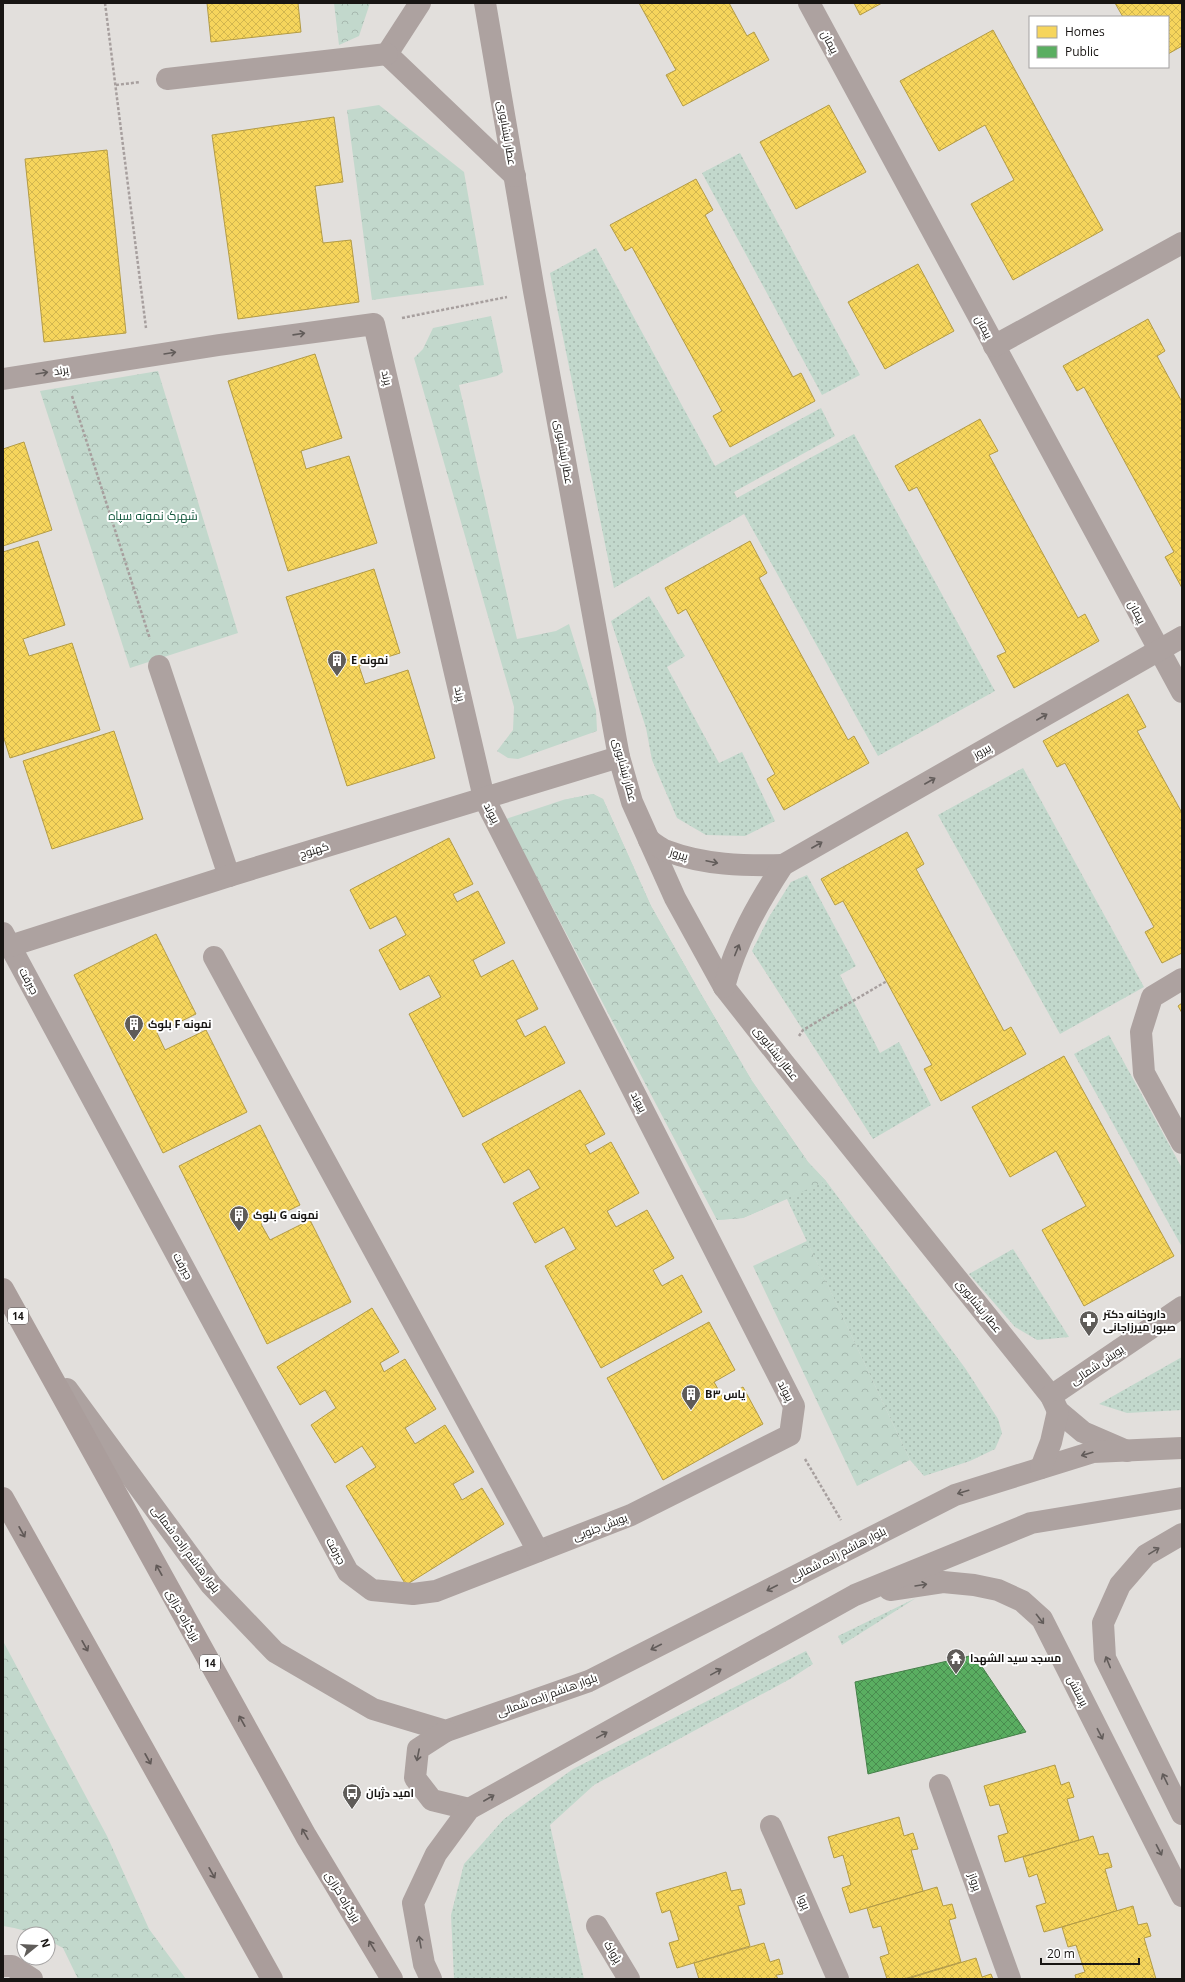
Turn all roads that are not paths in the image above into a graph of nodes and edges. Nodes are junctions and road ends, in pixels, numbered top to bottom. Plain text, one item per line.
1 (420, 3) edge
2 (485, 3) edge
3 (809, 3) edge
4 (387, 54) junction
5 (167, 79) dead end
6 (515, 176) junction
7 (1182, 243) edge
8 (994, 346) junction
9 (3, 379) edge
10 (1182, 638) edge
11 (1158, 651) junction
12 (159, 666) road end
13 (1182, 692) edge
14 (619, 757) junction
15 (484, 798) junction
16 (649, 840) junction
17 (783, 865) junction
18 (229, 876) junction
19 (7, 939) edge
20 (214, 957) dead end
21 (1182, 979) edge
22 (724, 987) junction
23 (1182, 1143) edge
24 (3, 1289) edge
25 (1182, 1307) edge
26 (33, 1344) junction
27 (1055, 1404) junction
28 (790, 1435) joint
29 (1182, 1448) edge
30 (1127, 1451) junction
31 (1041, 1468) junction
32 (3, 1498) edge
33 (1182, 1498) edge
34 (1182, 1534) edge
35 (538, 1551) junction
36 (372, 1590) joint
37 (855, 1595) junction
38 (446, 1731) junction
39 (940, 1785) dead end
40 (469, 1809) junction
41 (1182, 1814) edge
42 (771, 1826) dead end
43 (1182, 1896) edge
44 (597, 1926) dead end
45 (3, 1966) edge
46 (32, 1979) edge
47 (272, 1979) edge
48 (392, 1979) edge
49 (431, 1979) edge
50 (629, 1979) edge
51 (838, 1979) edge
52 (1010, 1979) edge

1 - 4 street
2 - 6 street, عطار نیشابوری
3 - 8 street, پیمان
4 - 5 street
4 - 6 street
6 - 14 street, عطار نیشابوری
7 - 8 street
8 - 11 street, پیمان
9 -> 15 street, پرند
10 - 11 street, پیروز
11 - 13 street, پیمان
17 -> 11 street, پیروز
12 - 18 street
14 - 15 street, كهنوج
14 - 16 street, عطار نیشابوری
15 - 18 street, كهنوج
15 - 28 street, پیوند
16 -> 17 street, پیروز
16 - 22 street, عطار نیشابوری
22 -> 17 street, پیروز
18 - 19 street, كهنوج
19 - 36 street, جيرفت
20 - 35 street
21 - 23 street
22 - 27 street, عطار نیشابوری
24 - 26 highway, بزرگراه خرازی / 14
25 - 27 street, پویش شمالی
26 - 38 street, بلوار هاشم زاده شمالی
48 -> 26 highway, بزرگراه خرازی / 14
27 - 30 street, عطار نیشابوری
27 - 31 street
28 - 35 street, پویش جنوبی
29 - 30 street, بلوار هاشم زاده شمالی
30 -> 31 street, بلوار هاشم زاده شمالی
31 -> 38 street, بلوار هاشم زاده شمالی
32 -> 47 highway
33 - 37 street
41 -> 34 street
35 - 36 street, پویش جنوبی
40 -> 37 street
37 -> 43 street, پرستش
38 -> 40 street
39 - 52 street, پرواز
49 -> 40 street
42 - 51 street, پروا
44 - 50 street, پژواک
45 - 46 street

